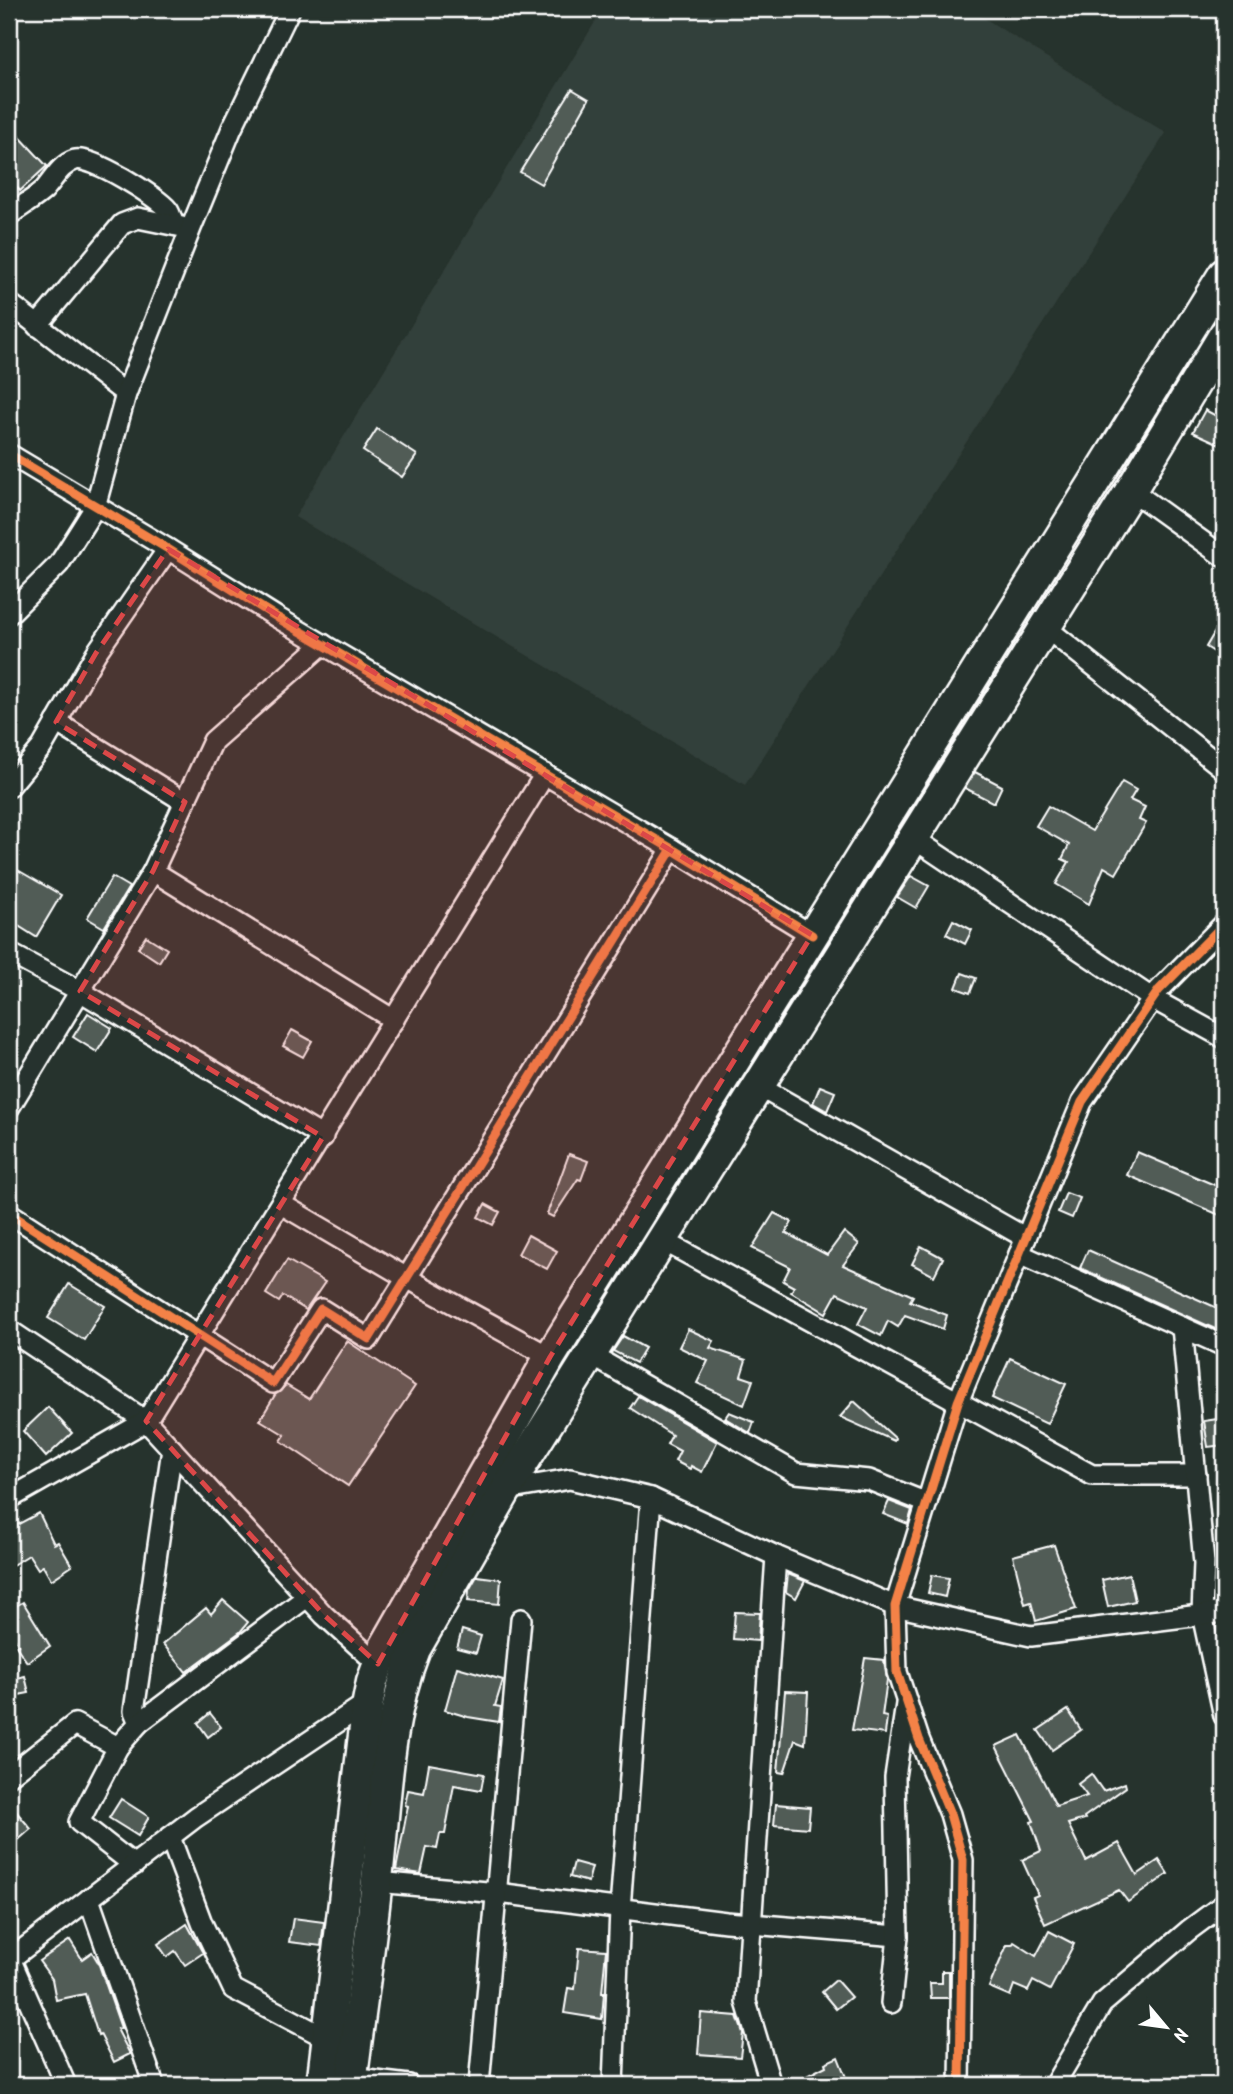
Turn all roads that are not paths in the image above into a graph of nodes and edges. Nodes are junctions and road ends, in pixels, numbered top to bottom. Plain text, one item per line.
1 (290, 9) edge
2 (9, 215) edge
3 (182, 227) junction
4 (1224, 274) edge
5 (9, 303) edge
6 (37, 326) junction
7 (1224, 335) edge
8 (1216, 368) edge
9 (126, 394) junction
10 (9, 454) edge
11 (1131, 490) junction
12 (95, 508) junction
13 (169, 549) junction
14 (1224, 557) edge
15 (9, 614) edge
16 (1045, 627) junction
17 (323, 644) junction
18 (56, 722) junction
19 (1224, 769) edge
20 (545, 774) junction
21 (9, 787) edge
22 (185, 802) junction
23 (913, 838) junction
24 (672, 849) junction
25 (153, 871) junction
26 (1224, 924) edge
27 (812, 935) junction
28 (9, 953) edge
29 (80, 991) junction
30 (1153, 999) junction
31 (394, 1020) junction
32 (1224, 1038) edge
33 (758, 1086) junction
34 (9, 1108) edge
35 (323, 1137) junction
36 (281, 1204) junction
37 (9, 1213) edge
38 (662, 1240) junction
39 (1022, 1246) junction
40 (407, 1278) junction
41 (1181, 1327) junction
42 (9, 1330) edge
43 (199, 1335) junction
44 (1224, 1346) edge
45 (590, 1355) junction
46 (550, 1357) junction
47 (958, 1402) junction
48 (146, 1421) junction
49 (172, 1449) junction
50 (1196, 1475) junction
51 (506, 1490) junction
52 (650, 1498) junction
53 (9, 1499) edge
54 (927, 1503) junction
55 (776, 1556) junction
56 (307, 1597) junction
57 (895, 1606) junction
58 (1224, 1612) edge
59 (1202, 1614) junction
60 (520, 1619) dead end
61 (378, 1664) junction
62 (368, 1702) junction
63 (906, 1702) junction
64 (1224, 1716) edge
65 (139, 1723) junction
66 (118, 1747) junction
67 (9, 1776) edge
68 (170, 1837) junction
69 (134, 1865) junction
70 (377, 1882) junction
71 (498, 1893) junction
72 (89, 1899) junction
73 (1224, 1904) edge
74 (620, 1909) junction
75 (752, 1924) junction
76 (898, 1936) junction
77 (9, 1958) edge
78 (891, 2003) dead end
79 (328, 2039) junction
80 (351, 2082) edge
81 (766, 2084) edge
82 (66, 2085) edge
83 (153, 2085) edge
84 (322, 2085) edge
85 (409, 2085) edge
86 (480, 2085) edge
87 (613, 2085) edge
88 (960, 2085) edge
89 (1055, 2085) edge

1 - 3 street
2 - 3 street
3 - 6 street
3 - 9 street
4 - 27 main road
5 - 6 street
6 - 9 street
7 - 8 main road
8 - 11 main road
9 - 12 street
10 - 12 street
11 - 14 street
11 - 16 main road
12 - 13 street
12 - 15 street
13 - 17 street
13 - 18 street
16 - 19 street
16 - 23 main road
17 - 20 street
17 - 22 street
18 - 21 street
18 - 22 street
20 - 24 street
20 - 31 street
22 - 25 street
23 - 30 street
23 - 33 main road
24 - 27 street
24 - 40 street
25 - 29 street
25 - 31 street
26 - 30 street
27 - 46 main road
28 - 29 street
29 - 34 street
29 - 35 street
30 - 32 street
30 - 39 street
31 - 35 street
33 - 38 main road
33 - 39 street
35 - 36 street
36 - 40 street
36 - 43 street
37 - 43 street
38 - 45 main road
38 - 47 street
39 - 41 street
39 - 47 street
40 - 43 street
40 - 46 street
41 - 44 street
41 - 50 street
42 - 48 street
43 - 48 street
45 - 51 main road
45 - 54 street
46 - 61 main road
47 - 50 street
47 - 54 street
48 - 49 street
48 - 53 street
49 - 56 street
49 - 65 street
50 - 59 street
51 - 52 street
51 - 70 main road
52 - 55 street
52 - 74 street
54 - 57 street
55 - 57 street
55 - 75 street
56 - 61 street
56 - 65 street
57 - 59 street
57 - 63 street
58 - 59 street
59 - 64 street
60 - 71 street
61 - 62 main road
62 - 68 street
62 - 79 main road
63 - 76 street
63 - 88 street
65 - 66 street
66 - 67 street
66 - 69 street
68 - 69 street
68 - 79 street
69 - 72 street
70 - 71 street
70 - 80 main road
71 - 74 street
71 - 86 street
72 - 77 street
72 - 83 street
73 - 89 street
74 - 75 street
74 - 87 street
75 - 76 street
75 - 81 street
76 - 78 street
77 - 82 street
79 - 84 main road
80 - 85 street

